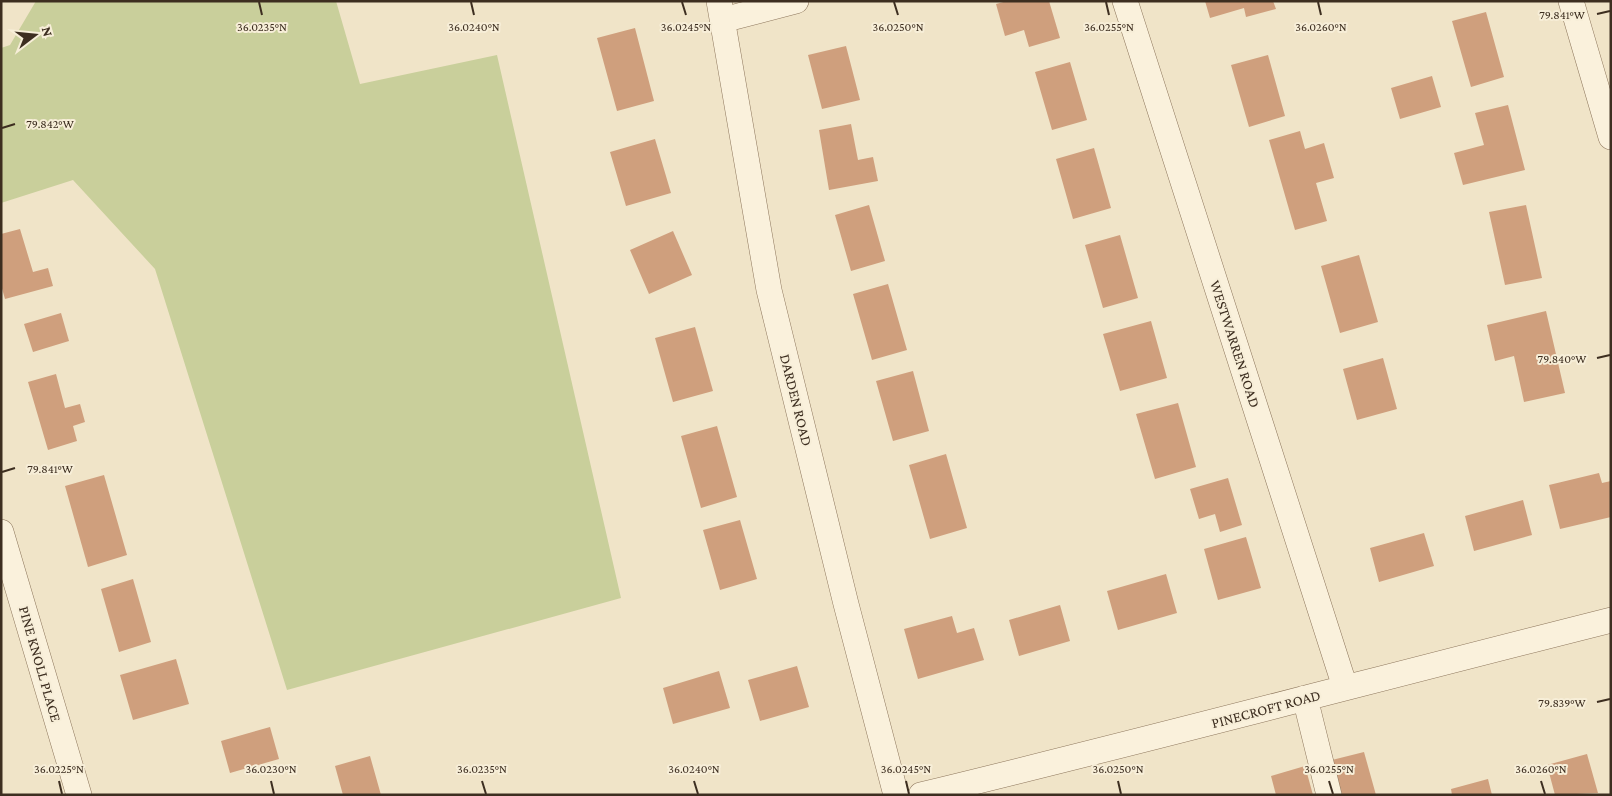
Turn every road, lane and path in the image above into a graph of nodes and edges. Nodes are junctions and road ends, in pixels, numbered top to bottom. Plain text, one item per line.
1 (796, 1) edge
2 (1125, 1) edge
3 (1572, 1) edge
4 (721, 11) edge
5 (1611, 138) edge
6 (1, 532) edge
7 (1611, 620) edge
8 (1345, 687) junction
9 (1305, 698) junction
10 (79, 795) edge
11 (896, 795) edge
12 (921, 795) edge
13 (1330, 795) edge

1 - 4 street
2 - 8 street, WESTWARREN ROAD
3 - 5 street
4 - 11 street, DARDEN ROAD
6 - 10 street, PINE KNOLL PLACE
7 - 8 street, PINECROFT ROAD
8 - 9 street, PINECROFT ROAD
9 - 12 street, PINECROFT ROAD
9 - 13 street

